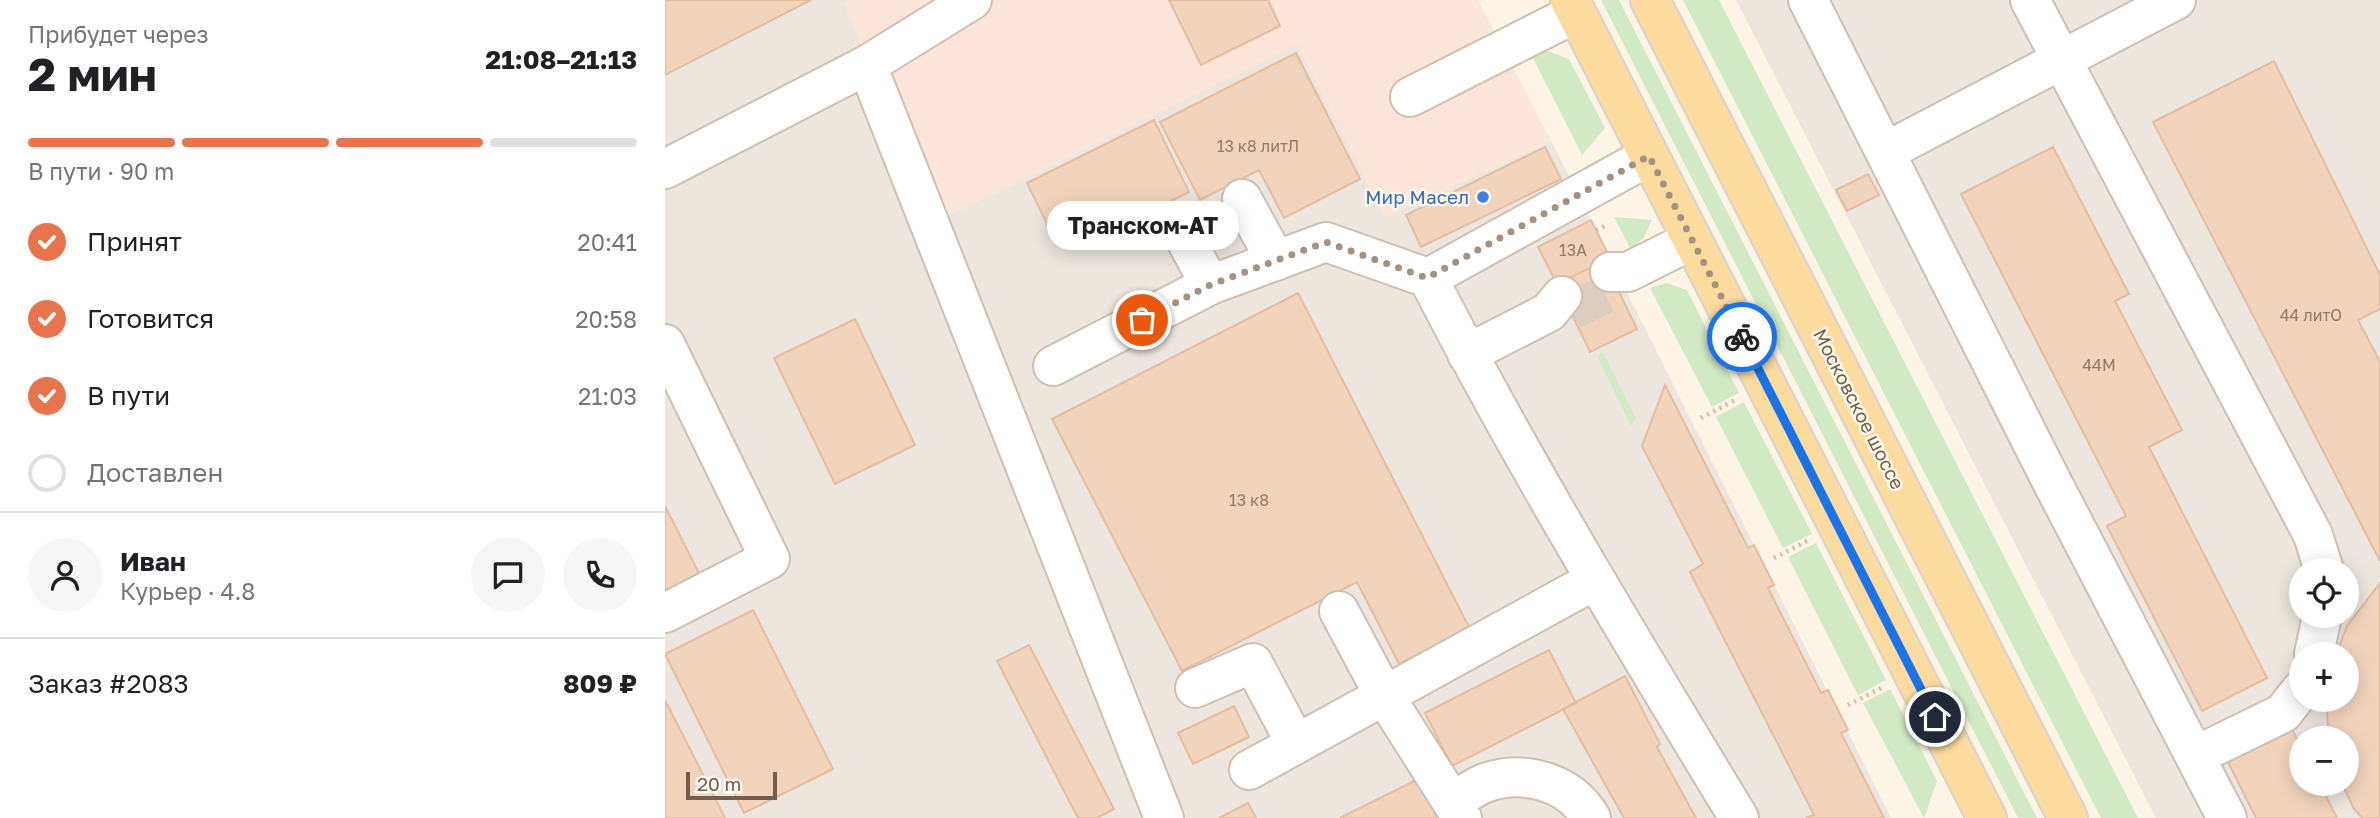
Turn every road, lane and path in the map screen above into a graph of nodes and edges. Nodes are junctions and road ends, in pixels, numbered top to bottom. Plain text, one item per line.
1 (972, 0) edge
2 (1650, 0) edge
3 (1808, 0) edge
4 (2030, 0) edge
5 (2176, 0) edge
6 (1573, 6) edge
7 (2061, 60) junction
8 (867, 65) junction
9 (1410, 97) dead end
10 (1885, 152) junction
11 (1649, 156) junction
12 (665, 169) edge
13 (1242, 199) dead end
14 (1605, 226) dead end
15 (1179, 227) dead end
16 (1596, 230) dead end
17 (1692, 240) junction
18 (1445, 257) junction
19 (1276, 261) junction
20 (1618, 278) tunnel mouth
21 (1210, 285) junction
22 (1561, 306) tunnel mouth
23 (665, 344) edge
24 (1467, 354) junction
25 (1053, 366) dead end
26 (2321, 558) edge
27 (1595, 580) junction
28 (1339, 611) dead end
29 (665, 613) edge
30 (1195, 688) dead end
31 (1384, 695) junction
32 (2289, 705) edge
33 (1296, 744) junction
34 (2195, 756) junction
35 (1249, 769) dead end
36 (1457, 810) edge
37 (1981, 814) edge
38 (1164, 818) edge
39 (1591, 818) edge
40 (1739, 818) edge
41 (2068, 818) edge
42 (2227, 818) edge

1 - 8 lane
2 - 41 main road, Московское шоссе
3 - 10 lane
4 - 7 lane
5 - 7 lane
6 - 9 lane
6 - 11 main road
7 - 10 lane
7 - 26 lane
8 - 12 lane
8 - 38 lane
10 - 34 lane
11 - 17 main road
11 - 18 lane
13 - 19 lane
14 - 16 path
15 - 21 lane
17 - 20 lane
17 - 37 main road
18 - 19 lane
18 - 24 lane
19 - 21 lane
21 - 25 lane
22 - 24 lane
23 - 29 lane
24 - 27 lane
27 - 31 lane
27 - 40 lane
28 - 31 lane
30 - 33 lane
31 - 33 lane
31 - 36 lane
32 - 34 lane
33 - 35 lane
34 - 42 lane
36 - 39 lane

